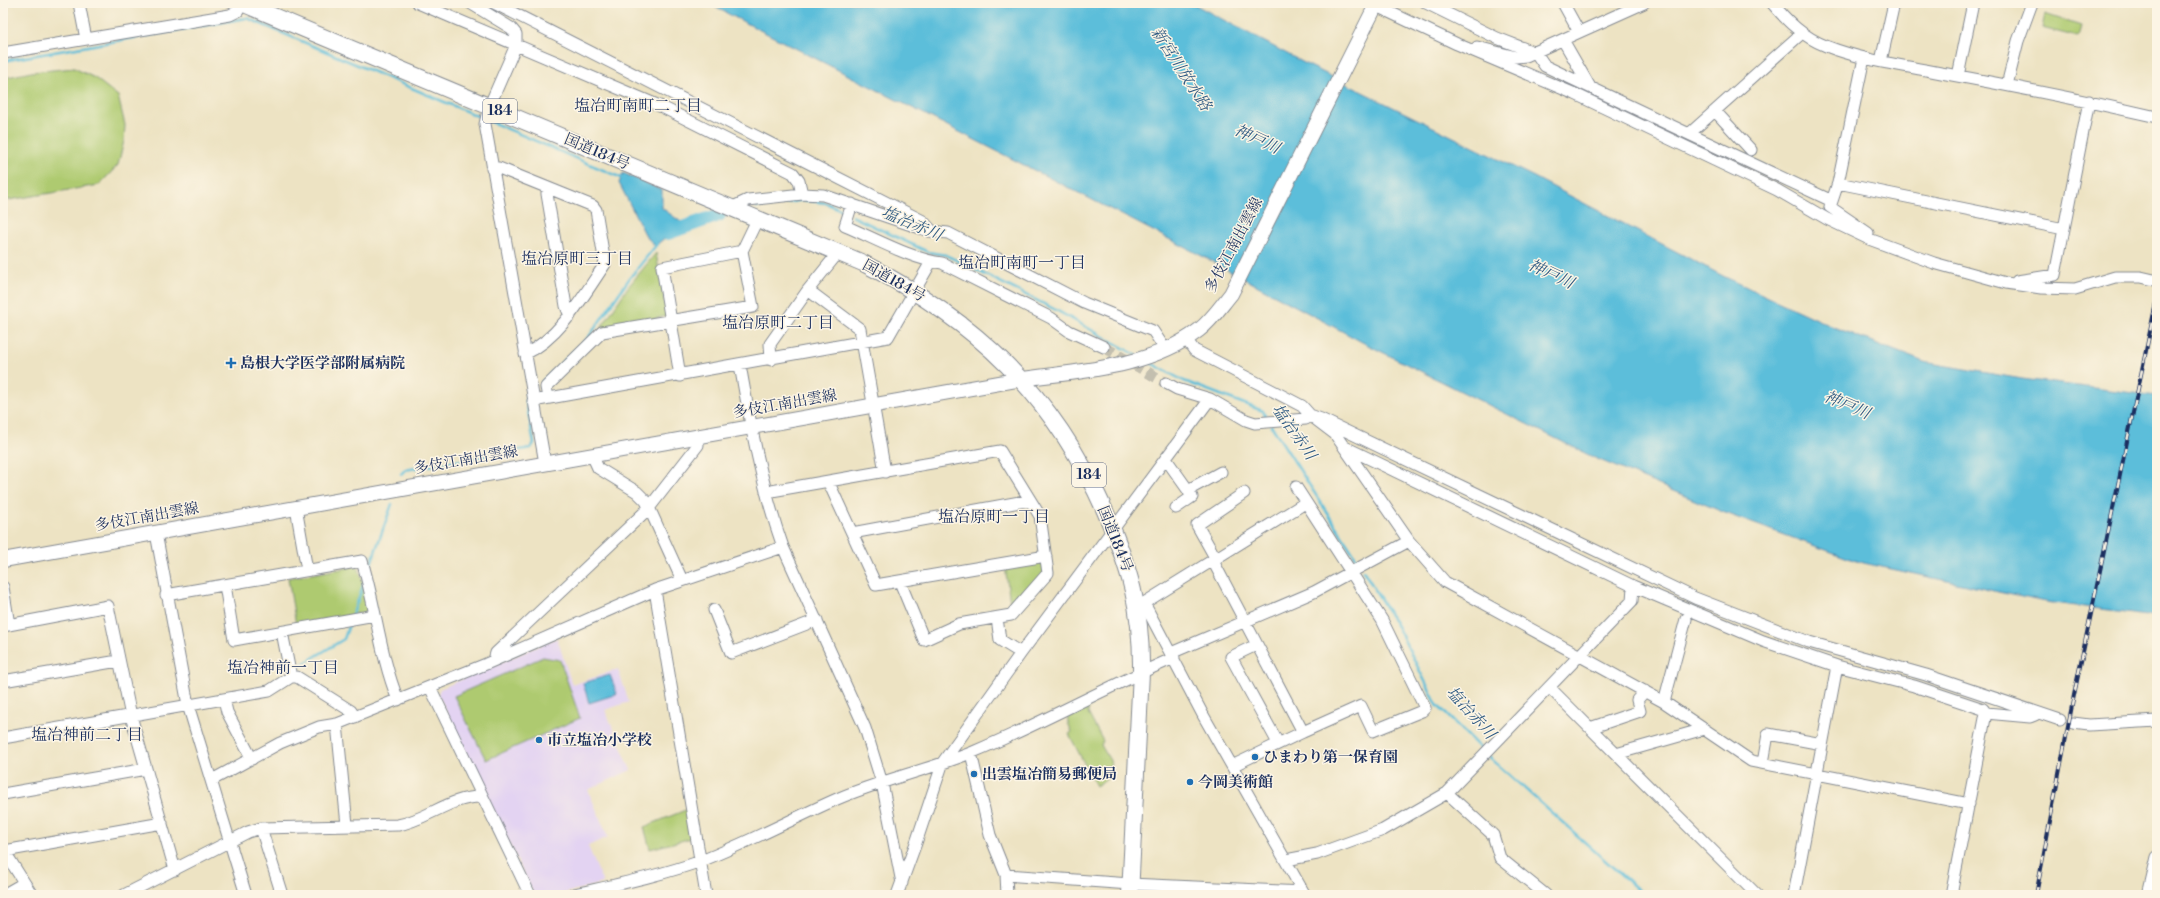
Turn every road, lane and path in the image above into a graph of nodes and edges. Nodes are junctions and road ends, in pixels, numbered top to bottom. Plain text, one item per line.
1 (79, 3) edge
2 (242, 3) edge
3 (418, 3) edge
4 (470, 3) edge
5 (494, 3) edge
6 (1426, 3) edge
7 (1563, 3) edge
8 (1644, 3) edge
9 (1772, 3) edge
10 (1894, 3) edge
11 (1974, 3) edge
12 (2032, 3) edge
13 (1373, 7) edge
14 (1579, 32) junction
15 (1802, 33) junction
16 (86, 39) junction
17 (1563, 40) junction
18 (1457, 44) junction
19 (516, 45) junction
20 (3, 53) edge
21 (1536, 53) junction
22 (1864, 58) junction
23 (1881, 61) junction
24 (1958, 76) junction
25 (2007, 85) junction
26 (1590, 87) junction
27 (2089, 101) junction
28 (489, 107) junction
29 (1715, 111) junction
30 (2157, 117) edge
31 (1689, 134) junction
32 (1751, 150) dead end
33 (492, 169) junction
34 (1838, 183) junction
35 (547, 188) junction
36 (802, 194) junction
37 (1832, 200) junction
38 (731, 208) junction
39 (849, 212) junction
40 (757, 220) junction
41 (2064, 229) junction
42 (933, 232) junction
43 (1869, 239) junction
44 (742, 251) junction
45 (838, 253) junction
46 (931, 262) junction
47 (2154, 280) dead end
48 (2006, 282) junction
49 (808, 290) junction
50 (914, 291) junction
51 (570, 316) junction
52 (671, 321) junction
53 (1186, 339) junction
54 (862, 343) junction
55 (1104, 347) tunnel mouth
56 (1165, 349) junction
57 (525, 354) junction
58 (771, 360) junction
59 (740, 365) junction
60 (680, 376) junction
61 (1022, 379) junction
62 (1166, 382) tunnel mouth
63 (548, 398) junction
64 (1210, 399) junction
65 (533, 401) junction
66 (873, 406) junction
67 (1310, 415) junction
68 (751, 427) junction
69 (698, 445) dead end
70 (1345, 447) junction
71 (593, 457) junction
72 (1166, 459) junction
73 (545, 463) junction
74 (885, 472) junction
75 (1221, 472) dead end
76 (828, 481) junction
77 (1296, 487) dead end
78 (1188, 490) junction
79 (766, 492) junction
80 (1244, 493) dead end
81 (1030, 500) junction
82 (1305, 503) junction
83 (296, 508) junction
84 (649, 508) junction
85 (1176, 508) dead end
86 (1113, 531) junction
87 (156, 533) junction
88 (852, 533) junction
89 (1409, 540) junction
90 (783, 547) junction
91 (1046, 556) junction
92 (3, 560) edge
93 (1214, 560) junction
94 (307, 570) junction
95 (1351, 572) junction
96 (682, 580) junction
97 (900, 582) junction
98 (225, 585) junction
99 (1633, 586) junction
100 (3, 587) edge
101 (655, 590) junction
102 (166, 595) junction
103 (1140, 604) junction
104 (714, 610) dead end
105 (375, 615) junction
106 (997, 618) junction
107 (1686, 619) dead end
108 (817, 620) junction
109 (1245, 622) junction
110 (6, 625) edge
111 (282, 632) junction
112 (1256, 645) junction
113 (1021, 653) junction
114 (1172, 655) junction
115 (1578, 655) junction
116 (494, 660) junction
117 (118, 661) junction
118 (1837, 666) junction
119 (1141, 672) junction
120 (291, 677) junction
121 (3, 681) edge
122 (430, 687) junction
123 (1549, 687) junction
124 (1645, 691) junction
125 (224, 699) junction
126 (398, 700) junction
127 (1664, 702) junction
128 (188, 705) junction
129 (1986, 713) junction
130 (2037, 714) junction
131 (131, 716) junction
132 (355, 717) junction
133 (2060, 720) dead end
134 (2157, 721) edge
135 (2073, 723) dead end
136 (337, 724) junction
137 (1590, 728) junction
138 (1704, 729) junction
139 (1303, 732) junction
140 (3, 738) edge
141 (1278, 743) junction
142 (1822, 744) junction
143 (971, 753) junction
144 (1616, 754) junction
145 (252, 759) junction
146 (943, 762) junction
147 (1763, 763) junction
148 (1232, 766) junction
149 (146, 769) junction
150 (1816, 774) junction
151 (212, 780) junction
152 (882, 783) junction
153 (1447, 793) junction
154 (3, 794) edge
155 (482, 797) junction
156 (1969, 804) junction
157 (162, 823) junction
158 (347, 825) junction
159 (261, 828) junction
160 (229, 840) junction
161 (4, 851) edge
162 (2157, 857) edge
163 (1286, 860) junction
164 (700, 861) junction
165 (175, 870) junction
166 (1006, 875) junction
167 (901, 882) junction
168 (24, 883) junction
169 (1130, 889) edge
170 (1196, 891) edge
171 (1231, 892) edge
172 (1271, 892) edge
173 (1304, 894) edge
174 (3, 895) edge
175 (32, 895) edge
176 (124, 895) edge
177 (246, 895) edge
178 (282, 895) edge
179 (530, 895) edge
180 (571, 895) edge
181 (706, 895) edge
182 (897, 895) edge
183 (904, 895) edge
184 (1007, 895) edge
185 (1546, 895) edge
186 (1757, 895) edge
187 (1794, 895) edge
188 (1951, 895) edge
189 (2148, 895) edge

1 - 16 street
2 - 16 street
2 - 28 highway, 国道184号 / 184
3 - 19 street
4 - 19 street
5 - 42 street
6 - 21 street
7 - 14 street
8 - 14 street
9 - 15 street
10 - 23 street
11 - 24 street
12 - 25 street
13 - 18 street
13 - 53 main road, 多伎江南出雲線
14 - 17 street
15 - 22 street
15 - 29 street
16 - 20 street
17 - 21 street
17 - 26 street
18 - 21 street
18 - 43 street
19 - 28 street
19 - 36 street
21 - 26 street
22 - 23 street
22 - 34 street
23 - 24 street
24 - 25 street
25 - 27 street
26 - 31 street
27 - 30 street
27 - 41 street
28 - 33 street
28 - 38 highway, 国道184号 / 184
29 - 31 street
29 - 32 street
31 - 37 street
33 - 35 street
33 - 57 street
34 - 37 street
34 - 41 street
35 - 51 street
35 - 51 street
36 - 38 street
36 - 39 street
37 - 43 street
38 - 40 highway, 国道184号 / 184
39 - 42 street
39 - 46 street
40 - 44 street
40 - 45 highway, 国道184号 / 184
41 - 48 street
42 - 56 street
43 - 48 street
44 - 52 street
44 - 52 street
45 - 49 street
45 - 50 highway, 国道184号 / 184
46 - 50 street
46 - 55 street
47 - 48 street
49 - 54 street
49 - 58 street
50 - 54 street
50 - 61 highway, 国道184号 / 184
51 - 57 street
52 - 60 street
52 - 63 street
53 - 56 main road, 多伎江南出雲線
53 - 67 street
54 - 58 street
54 - 66 street
56 - 61 main road, 多伎江南出雲線
57 - 65 street
58 - 59 street
59 - 60 street
59 - 68 street
60 - 63 street
61 - 66 main road, 多伎江南出雲線
61 - 86 highway, 国道184号 / 184
62 - 64 street
63 - 65 street
64 - 67 street
64 - 72 street
65 - 73 street
66 - 68 main road, 多伎江南出雲線
66 - 74 street
67 - 70 street
67 - 130 street
68 - 71 main road, 多伎江南出雲線
68 - 79 street
69 - 84 street
70 - 89 street
70 - 99 street
71 - 73 main road, 多伎江南出雲線
71 - 84 street
72 - 78 street
72 - 86 street
73 - 83 main road, 多伎江南出雲線
74 - 76 street
74 - 81 street
75 - 78 street
76 - 79 street
76 - 88 street
77 - 82 street
78 - 85 street
79 - 90 street
80 - 93 street
81 - 88 street
81 - 91 street
82 - 93 street
82 - 95 street
83 - 87 main road, 多伎江南出雲線
83 - 94 street
84 - 96 street
84 - 116 street
86 - 103 highway, 国道184号 / 184
86 - 113 street
87 - 92 main road, 多伎江南出雲線
87 - 102 street
88 - 97 street
89 - 95 street
89 - 115 street
90 - 96 street
90 - 108 street
91 - 97 street
91 - 106 street
93 - 103 street
93 - 109 street
94 - 98 street
94 - 105 street
95 - 109 street
95 - 139 street
96 - 101 street
97 - 106 street
98 - 102 street
98 - 111 street
99 - 115 street
99 - 118 street
100 - 110 street
101 - 116 street
101 - 164 street
102 - 128 street
103 - 114 street
103 - 119 highway, 国道184号 / 184
104 - 108 street
105 - 111 street
105 - 126 street
106 - 113 street
107 - 127 street
108 - 152 street
109 - 112 street
109 - 114 street
110 - 117 street
111 - 120 street
112 - 139 street
112 - 141 street
113 - 146 street
114 - 119 street
114 - 148 street
115 - 123 street
115 - 124 street
116 - 122 street
117 - 121 street
117 - 131 street
118 - 129 street
118 - 142 street
119 - 143 street
119 - 169 highway, 国道184号 / 184
120 - 125 street
120 - 132 street
122 - 126 street
122 - 155 street
123 - 137 street
123 - 153 street
124 - 127 street
124 - 137 street
125 - 128 street
125 - 145 street
126 - 132 street
127 - 138 street
128 - 131 street
128 - 151 street
129 - 130 street
129 - 156 street
130 - 133 street
131 - 140 street
131 - 149 street
132 - 136 street
134 - 135 street
136 - 145 street
136 - 158 street
137 - 144 street
138 - 144 street
138 - 147 street
139 - 141 street
141 - 148 street
142 - 147 street
142 - 150 street
143 - 146 street
143 - 166 street
144 - 186 street
145 - 151 street
146 - 152 street
146 - 167 street
147 - 150 street
148 - 163 street
149 - 154 street
149 - 157 street
150 - 156 street
150 - 187 street
151 - 160 street
152 - 164 street
152 - 167 street
153 - 163 street
153 - 185 street
155 - 158 street
155 - 179 street
156 - 188 street
157 - 161 street
157 - 165 street
158 - 159 street
159 - 160 street
159 - 178 street
160 - 165 street
160 - 177 street
161 - 168 street
162 - 189 street
163 - 173 street
164 - 180 street
164 - 181 street
165 - 176 street
166 - 169 street
166 - 184 street
167 - 182 street
167 - 183 street
168 - 174 street
168 - 175 street
169 - 170 street
170 - 171 street
171 - 172 street
172 - 173 street

